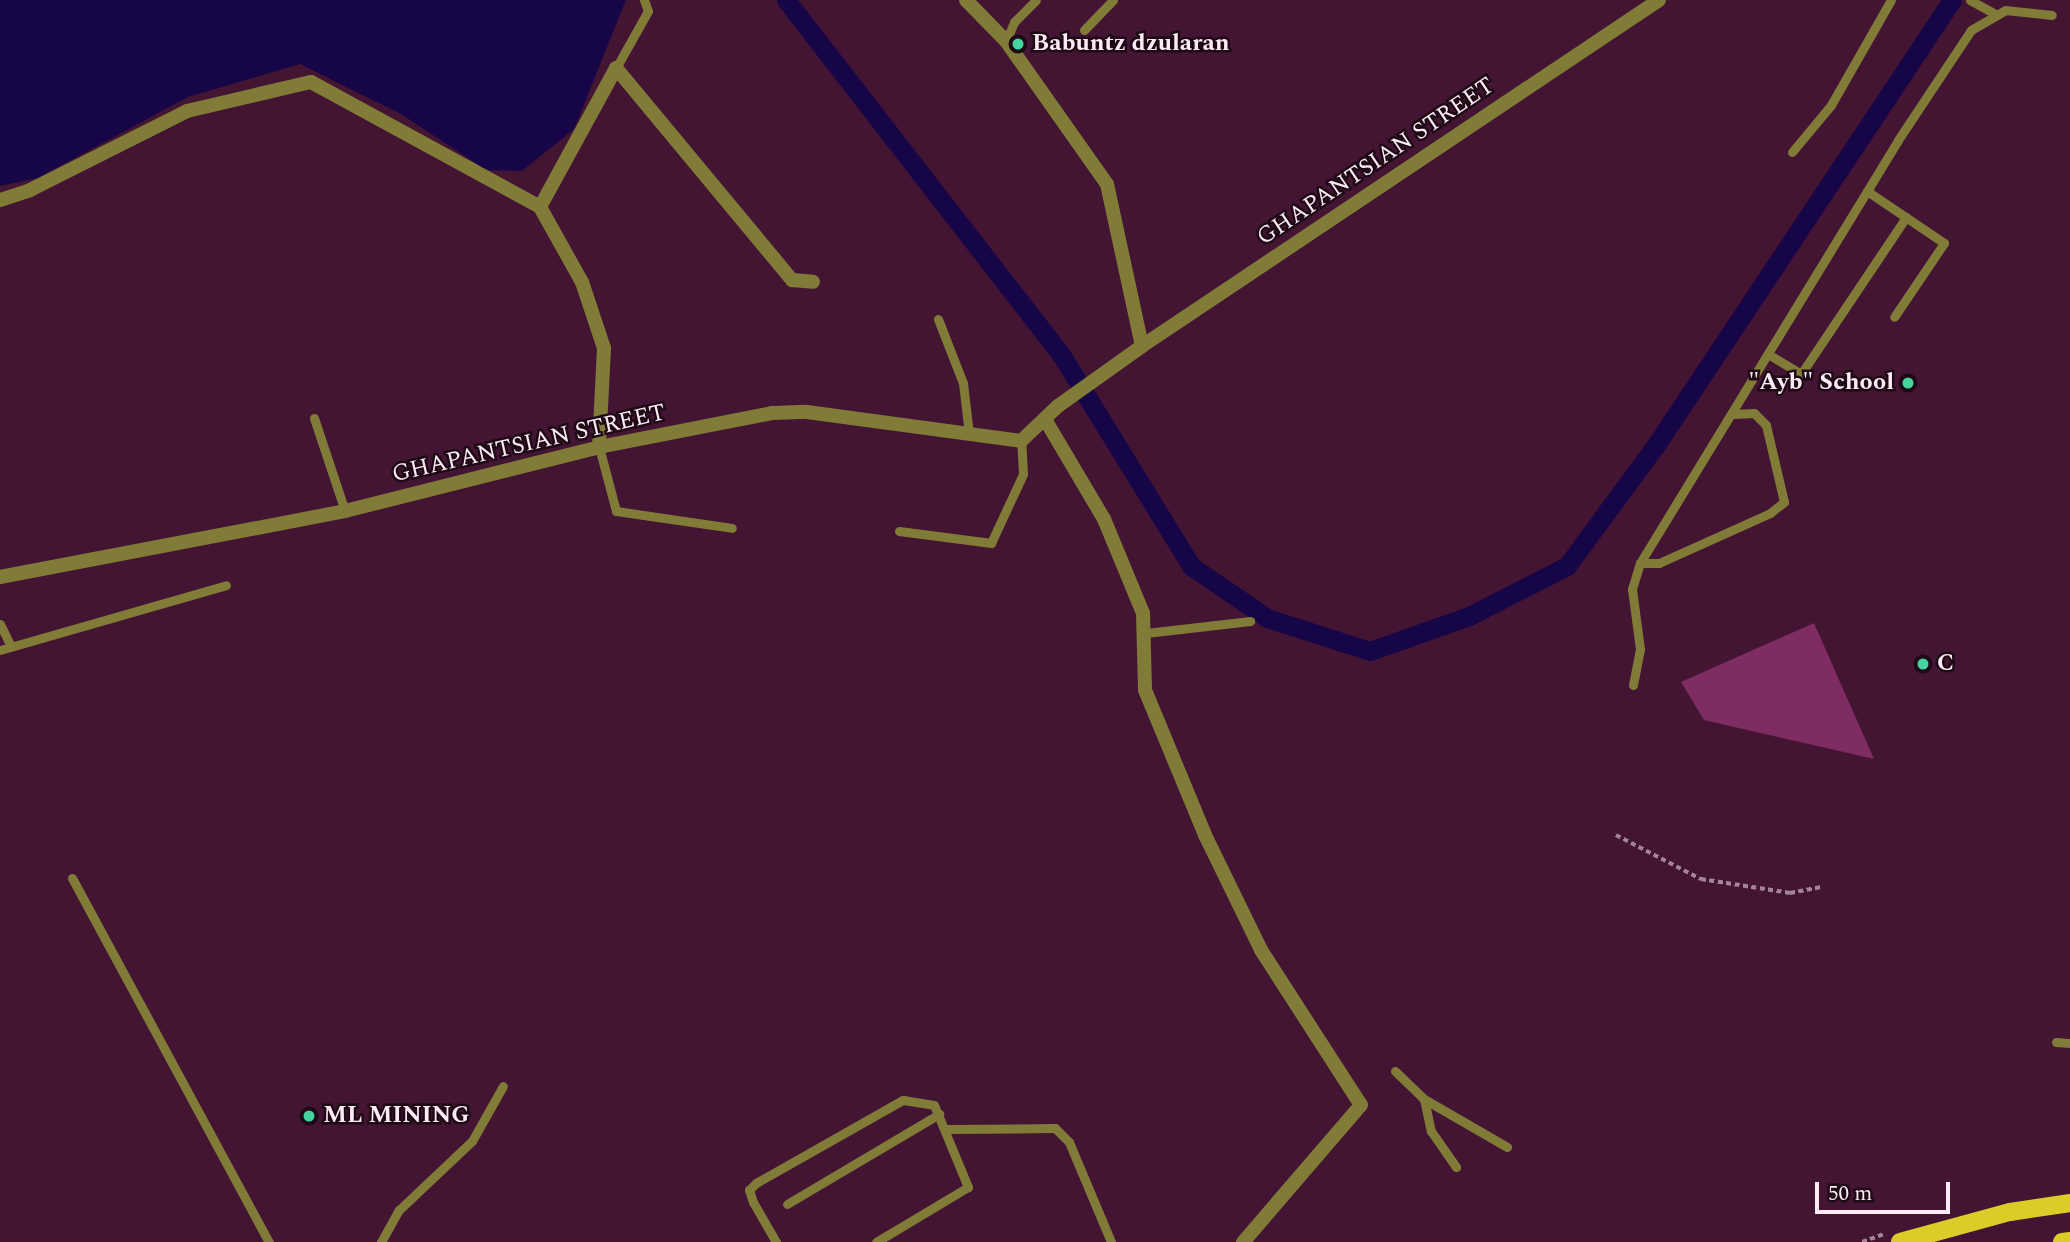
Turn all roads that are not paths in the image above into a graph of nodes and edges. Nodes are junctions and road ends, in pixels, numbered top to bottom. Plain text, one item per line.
1 (644, 0) edge
2 (966, 0) edge
3 (1036, 0) edge
4 (1113, 0) edge
5 (1659, 0) edge
6 (1891, 0) edge
7 (1971, 1) edge
8 (1997, 15) junction
9 (2052, 15) dead end
10 (1084, 30) dead end
11 (1006, 41) junction
12 (616, 68) junction
13 (1792, 152) dead end
14 (1867, 191) junction
15 (0, 200) edge
16 (540, 207) junction
17 (1906, 217) junction
18 (813, 282) dead end
19 (1894, 317) dead end
20 (938, 319) dead end
21 (1142, 346) junction
22 (1768, 354) junction
23 (1734, 414) junction
24 (314, 418) dead end
25 (1046, 421) junction
26 (969, 434) junction
27 (1021, 441) junction
28 (599, 447) junction
29 (345, 511) junction
30 (732, 528) dead end
31 (899, 531) dead end
32 (1640, 563) junction
33 (0, 577) edge
34 (226, 585) dead end
35 (1250, 621) dead end
36 (0, 624) edge
37 (1146, 633) junction
38 (11, 647) junction
39 (0, 650) edge
40 (1633, 685) dead end
41 (72, 878) dead end
42 (2056, 1042) dead end
43 (2070, 1043) edge
44 (1395, 1071) dead end
45 (503, 1086) dead end
46 (1424, 1099) junction
47 (939, 1114) junction
48 (947, 1129) junction
49 (1507, 1147) dead end
50 (1456, 1167) dead end
51 (2070, 1203) edge
52 (787, 1204) dead end
53 (2070, 1241) edge
54 (269, 1242) edge
55 (381, 1242) edge
56 (776, 1242) edge
57 (876, 1242) edge
58 (1111, 1242) edge
59 (1243, 1242) edge
60 (1899, 1242) edge
61 (2062, 1242) edge

1 - 12 lane
2 - 11 street
3 - 11 lane
4 - 10 lane
5 - 21 street, GHAPANTSIAN STREET
6 - 13 lane
7 - 8 lane
8 - 9 lane
8 - 14 lane
11 - 21 street
12 - 16 street
12 - 18 street
14 - 17 lane
14 - 22 lane
15 - 16 street
16 - 28 street
17 - 19 lane
17 - 22 lane
20 - 26 lane
21 - 25 street, GHAPANTSIAN STREET
22 - 23 lane
23 - 32 lane
23 - 32 lane
24 - 29 lane
25 - 27 street
25 - 37 street
26 - 27 street, GHAPANTSIAN STREET
26 - 28 street, GHAPANTSIAN STREET
27 - 31 lane
28 - 29 street, GHAPANTSIAN STREET
28 - 30 lane
29 - 33 street, GHAPANTSIAN STREET
32 - 40 lane
34 - 38 lane
35 - 37 lane
36 - 38 lane
37 - 59 street
38 - 39 lane
41 - 54 lane
42 - 43 lane
44 - 46 lane
45 - 55 lane
46 - 49 lane
46 - 50 lane
47 - 48 lane
47 - 52 lane
47 - 56 lane
48 - 57 lane
48 - 58 lane
51 - 60 main road
53 - 61 main road

